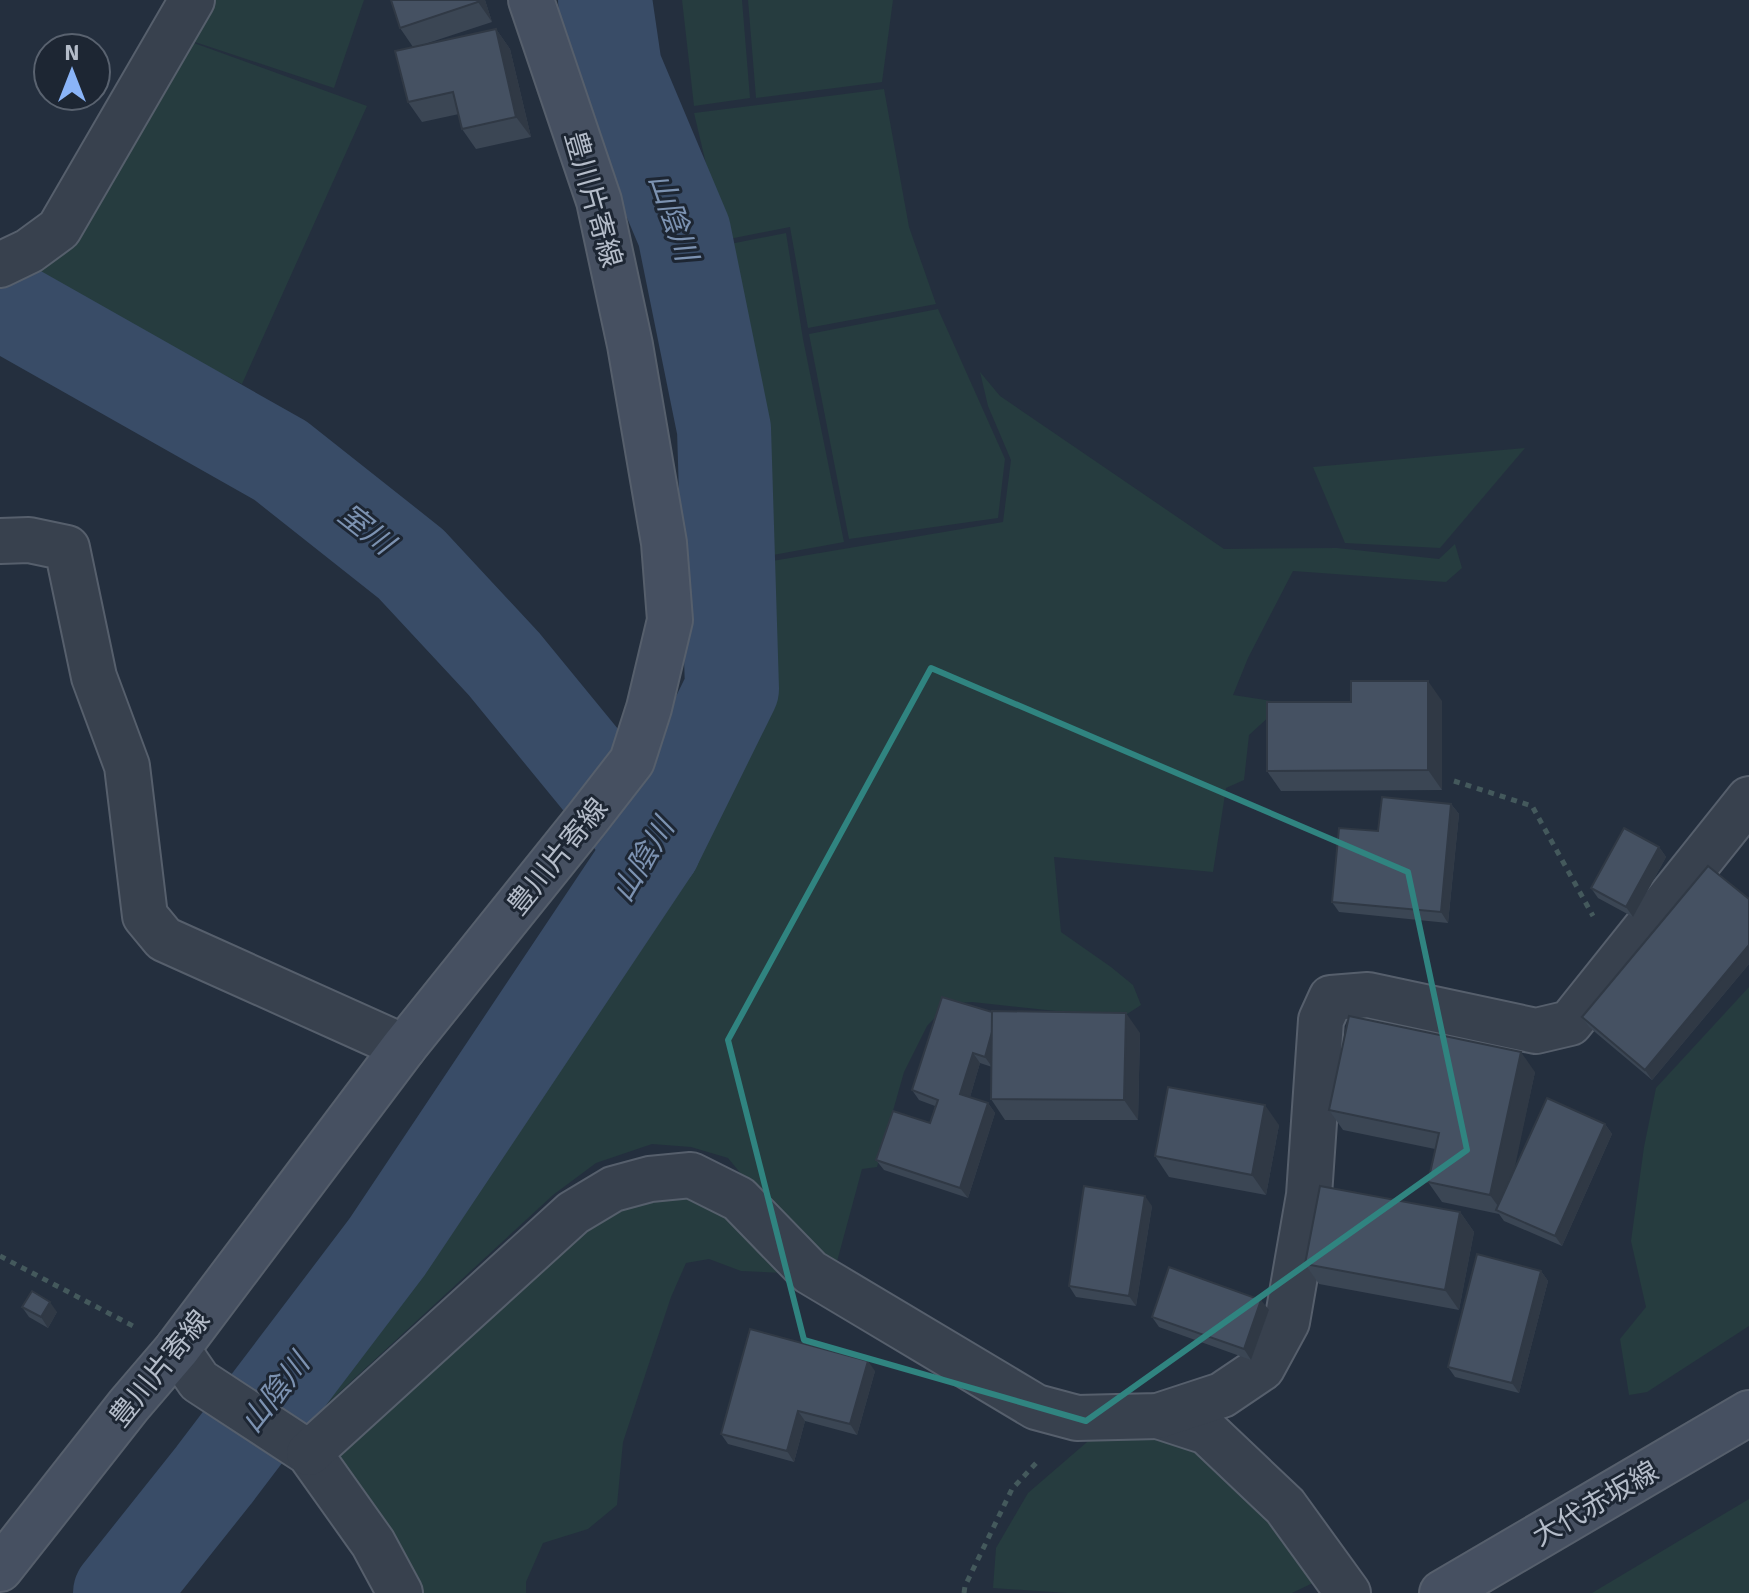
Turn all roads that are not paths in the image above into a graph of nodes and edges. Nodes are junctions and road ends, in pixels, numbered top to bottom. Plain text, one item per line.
1 (192, 0) edge
2 (531, 0) edge
3 (1, 263) edge
4 (0, 541) edge
5 (1749, 799) edge
6 (404, 1047) junction
7 (177, 1349) junction
8 (1749, 1413) edge
9 (1158, 1416) junction
10 (301, 1447) junction
11 (0, 1569) edge
12 (400, 1593) edge
13 (1348, 1593) edge
14 (1442, 1593) edge

1 - 3 street
2 - 6 main road, 豊川片寄線
4 - 6 street
5 - 9 street
6 - 7 main road, 豊川片寄線
7 - 10 street
7 - 11 main road, 豊川片寄線
8 - 14 main road, 大代赤坂線
9 - 10 street
9 - 13 street
10 - 12 street

